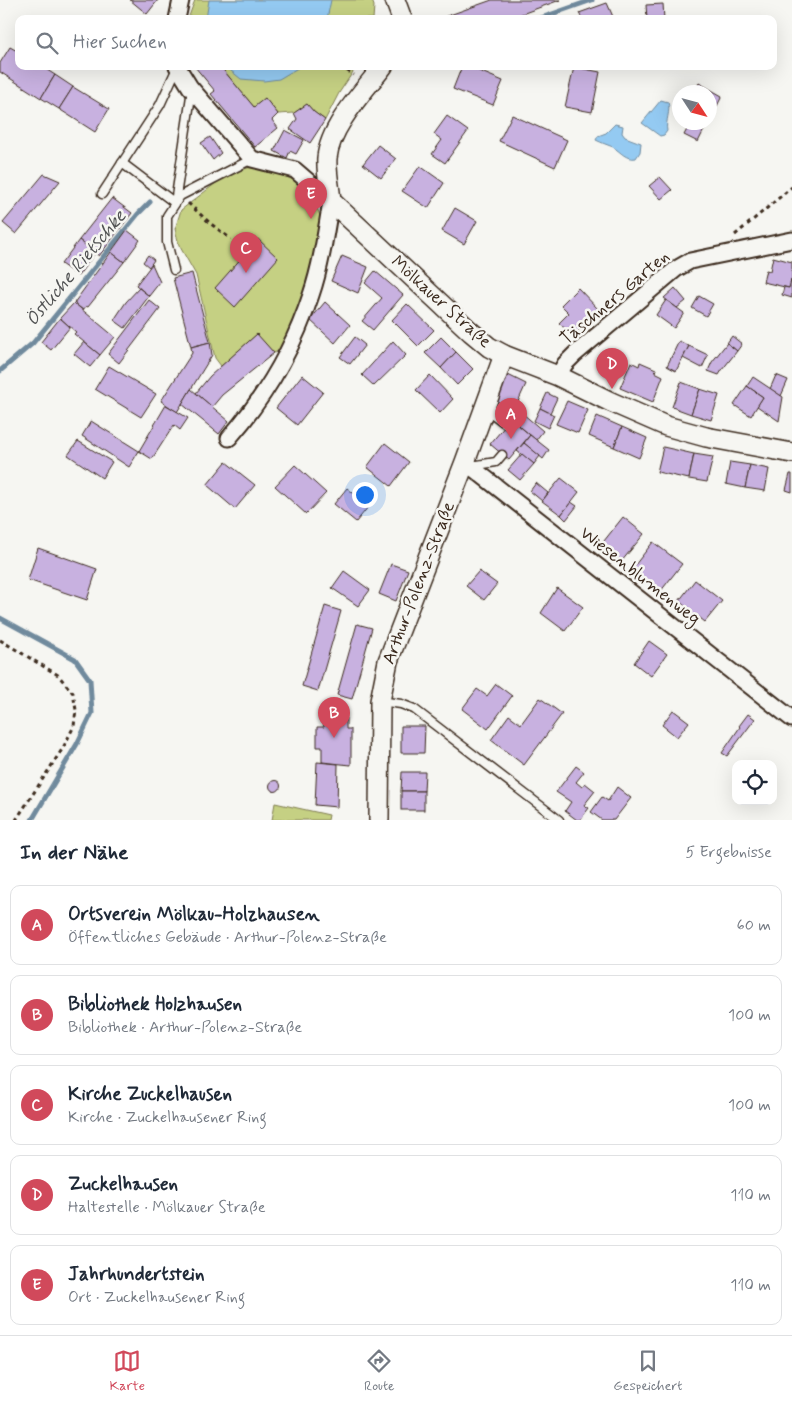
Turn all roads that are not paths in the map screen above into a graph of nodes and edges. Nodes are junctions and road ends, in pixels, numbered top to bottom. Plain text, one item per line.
1 (181, 0) edge
2 (395, 0) edge
3 (177, 15) edge
4 (401, 15) edge
5 (176, 70) edge
6 (179, 70) edge
7 (380, 70) edge
8 (192, 89) junction
9 (252, 159) junction
10 (122, 162) junction
11 (102, 194) dead end
12 (332, 201) junction
13 (175, 204) junction
14 (792, 240) edge
15 (174, 270) dead end
16 (504, 355) junction
17 (558, 376) junction
18 (485, 408) junction
19 (506, 424) dead end
20 (229, 438) dead end
21 (792, 453) edge
22 (502, 454) dead end
23 (468, 464) junction
24 (380, 701) junction
25 (792, 719) edge
26 (378, 820) edge
27 (559, 820) edge

1 - 3 street
2 - 4 street
5 - 10 lane
6 - 8 street
7 - 12 street
8 - 9 street
8 - 13 lane
9 - 12 street
9 - 13 lane
10 - 11 lane
10 - 13 lane
12 - 16 street, Mölkauer Straße
12 - 20 street
13 - 15 lane
14 - 17 street, Täschners Garten
16 - 17 street, Mölkauer Straße
16 - 18 street, Arthur-Polenz-Straße
17 - 21 street, Mölkauer Straße
18 - 19 lane
18 - 23 street, Arthur-Polenz-Straße
22 - 23 lane
23 - 24 street, Arthur-Polenz-Straße
23 - 25 street, Wiesenblumenweg
24 - 26 street, Arthur-Polenz-Straße
24 - 27 lane

